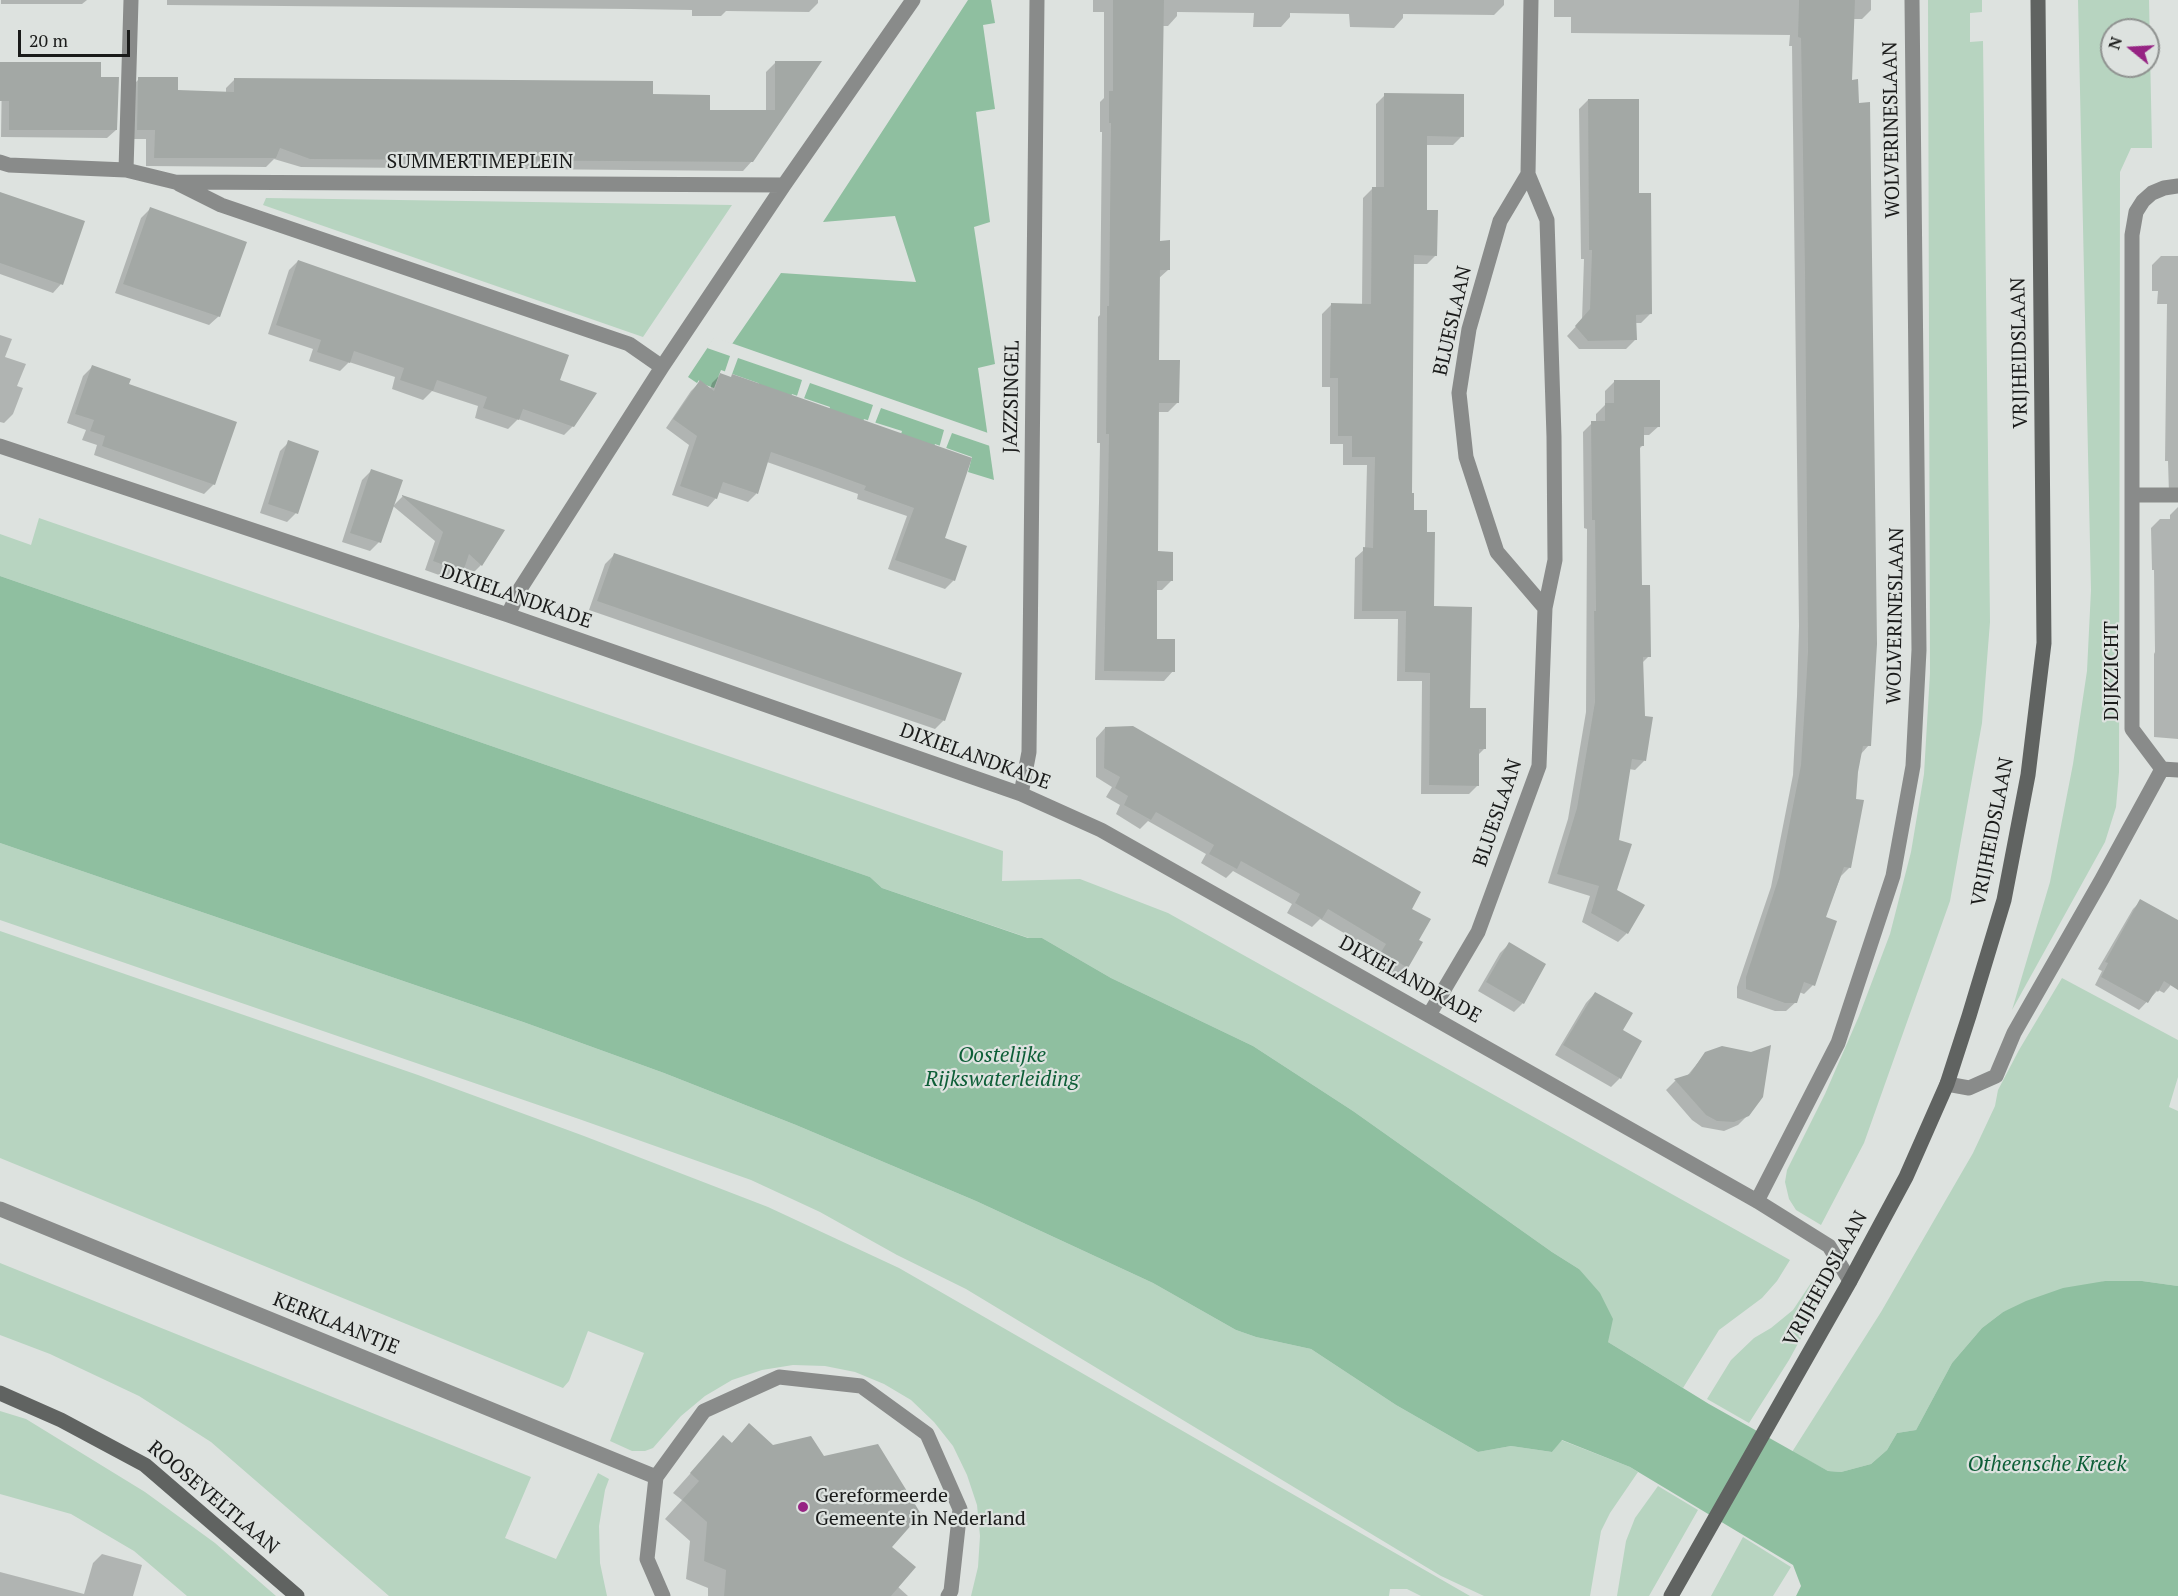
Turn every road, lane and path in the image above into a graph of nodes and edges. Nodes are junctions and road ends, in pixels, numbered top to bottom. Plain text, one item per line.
1 (130, 0) edge
2 (914, 0) edge
3 (1037, 0) edge
4 (1532, 0) edge
5 (1912, 0) edge
6 (2038, 0) edge
7 (0, 162) edge
8 (126, 170) junction
9 (1528, 174) junction
10 (175, 182) junction
11 (784, 184) junction
12 (2178, 186) edge
13 (662, 367) junction
14 (0, 446) edge
15 (2132, 495) junction
16 (2178, 495) edge
17 (1545, 608) junction
18 (508, 615) junction
19 (2162, 769) junction
20 (2178, 770) edge
21 (1021, 794) junction
22 (1429, 1015) junction
23 (1947, 1084) junction
24 (1757, 1202) junction
25 (0, 1209) edge
26 (1850, 1281) junction
27 (0, 1393) edge
28 (656, 1477) junction
29 (297, 1596) edge
30 (663, 1596) edge
31 (948, 1596) edge
32 (1671, 1596) edge

1 - 8 street
2 - 11 street
3 - 21 street, JAZZSINGEL
4 - 9 street, BLUESLAAN
5 - 24 street, WOLVERINESLAAN
6 - 23 street, VRIJHEIDSLAAN
7 - 8 street, SUMMERTIMEPLEIN
8 - 10 street, SUMMERTIMEPLEIN
9 - 17 street, BLUESLAAN
9 - 17 street, BLUESLAAN
10 - 11 street, SUMMERTIMEPLEIN
10 - 13 street, SUMMERTIMEPLEIN
11 - 13 street
12 - 15 street, DIJKZICHT
13 - 18 street
14 - 18 street, DIXIELANDKADE
15 - 16 street
15 - 19 street, DIJKZICHT
17 - 22 street, BLUESLAAN
18 - 21 street, DIXIELANDKADE
19 - 20 street
19 - 23 street
21 - 22 street, DIXIELANDKADE
22 - 24 street, DIXIELANDKADE
23 - 26 street, VRIJHEIDSLAAN
24 - 26 street, DIXIELANDKADE
25 - 28 street, KERKLAANTJE
26 - 32 street, VRIJHEIDSLAAN
27 - 29 street, ROOSEVELTLAAN
28 - 30 street
28 - 31 street

